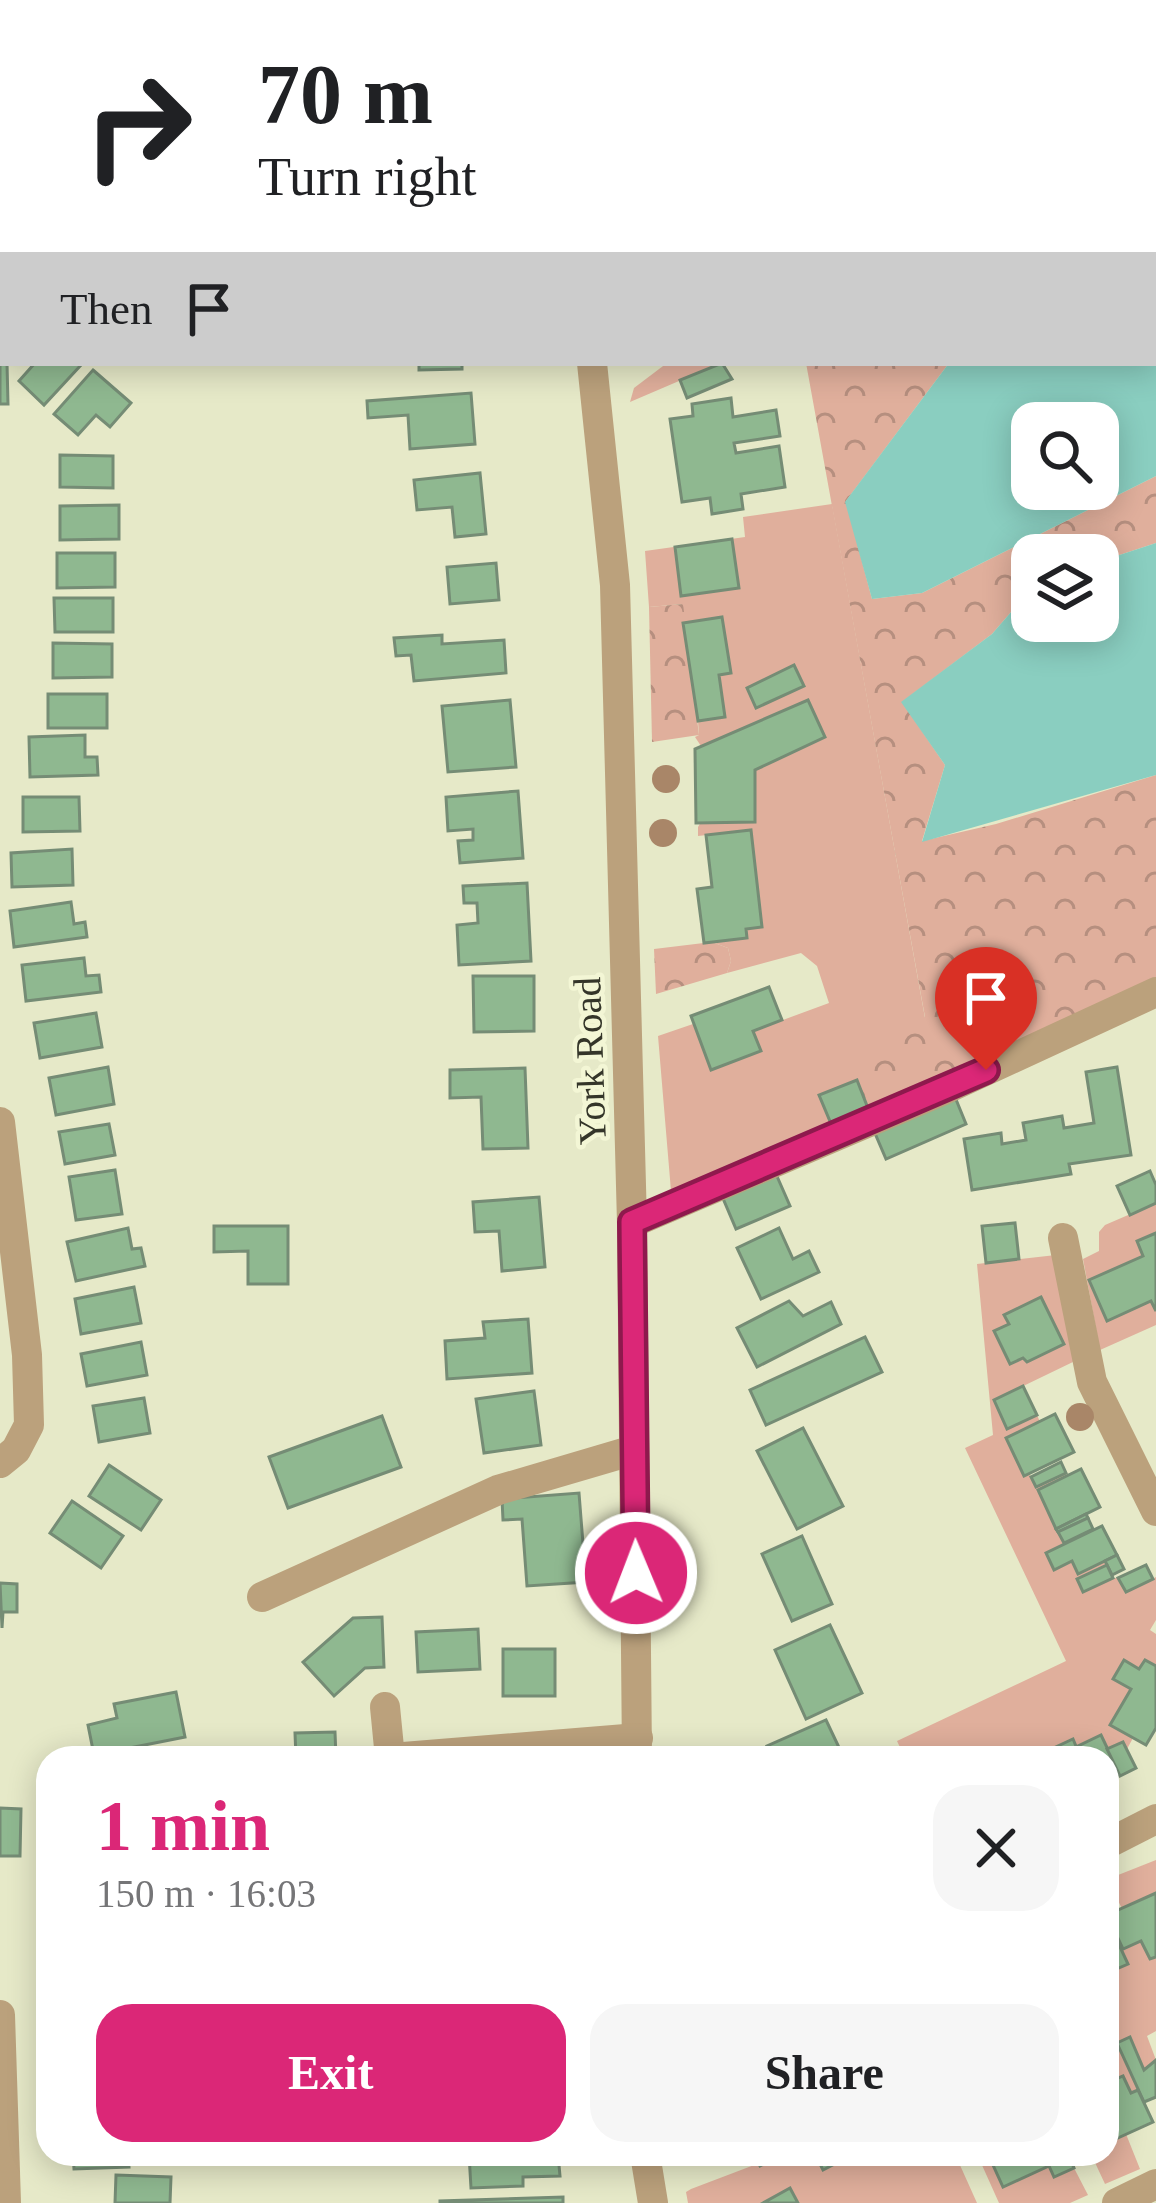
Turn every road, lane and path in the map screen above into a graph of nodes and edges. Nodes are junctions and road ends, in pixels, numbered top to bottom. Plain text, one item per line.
1 (592, 366) edge
2 (1156, 992) edge
3 (0, 1122) edge
4 (632, 1222) junction
5 (1063, 1238) dead end
6 (634, 1450) junction
7 (0, 1463) edge
8 (1156, 1511) edge
9 (262, 1597) dead end
10 (385, 1707) dead end
11 (390, 1746) edge
12 (637, 1746) edge
13 (1156, 1819) edge
14 (1119, 1838) edge
15 (0, 2015) edge
16 (647, 2166) edge
17 (1156, 2184) edge
18 (6, 2203) edge
19 (653, 2203) edge
20 (1118, 2203) edge

1 - 4 street, York Road
2 - 4 street
3 - 7 street
4 - 6 street, York Road
5 - 8 street
6 - 9 street
6 - 12 street, York Road
10 - 11 street
13 - 14 street
15 - 18 street
16 - 19 street
17 - 20 street

